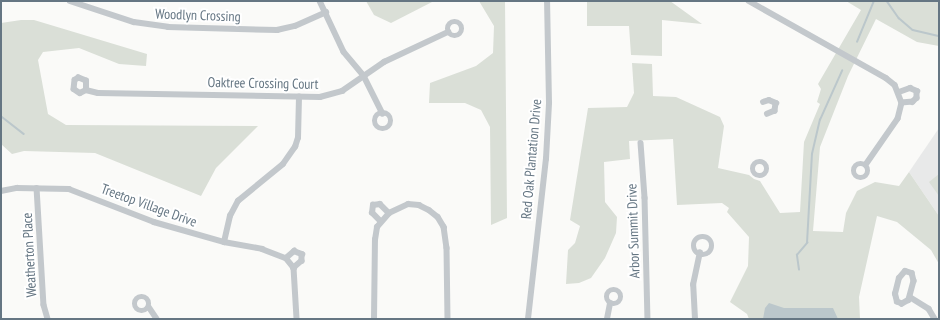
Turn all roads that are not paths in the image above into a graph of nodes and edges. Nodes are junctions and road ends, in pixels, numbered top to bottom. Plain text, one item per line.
1 (70, 1) edge
2 (320, 1) edge
3 (547, 1) edge
4 (749, 1) edge
5 (326, 12) junction
6 (448, 32) dead end
7 (364, 76) junction
8 (86, 90) dead end
9 (899, 92) junction
10 (299, 97) junction
11 (763, 102) dead end
12 (902, 103) junction
13 (383, 114) dead end
14 (768, 114) dead end
15 (641, 143) dead end
16 (866, 165) dead end
17 (37, 188) junction
18 (1, 191) edge
19 (388, 212) junction
20 (380, 221) junction
21 (224, 242) junction
22 (700, 253) dead end
23 (286, 258) junction
24 (294, 268) junction
25 (910, 297) junction
26 (610, 303) dead end
27 (149, 307) dead end
28 (48, 319) edge
29 (157, 319) edge
30 (297, 319) edge
31 (374, 319) edge
32 (448, 319) edge
33 (528, 319) edge
34 (607, 319) edge
35 (648, 319) edge
36 (695, 319) edge
37 (935, 319) edge

1 - 5 street, Woodlyn Crossing
2 - 5 street
3 - 33 street, Red Oak Plantation Drive
4 - 9 street
5 - 7 street
6 - 7 street, Oaktree Crossing Court
7 - 10 street, Oaktree Crossing Court
7 - 13 street
8 - 10 street, Oaktree Crossing Court
9 - 12 street
9 - 12 street
10 - 21 street
11 - 14 street
12 - 16 street
15 - 35 street, Arbor Summit Drive
17 - 18 street, Treetop Village Drive
17 - 21 street, Treetop Village Drive
17 - 28 street, Weatherton Place
19 - 20 street
19 - 20 street
19 - 32 street
20 - 31 street
21 - 23 street, Treetop Village Drive
22 - 36 street
23 - 24 street
23 - 24 street
24 - 30 street
25 - 25 street
25 - 37 street
26 - 34 street
27 - 29 street

